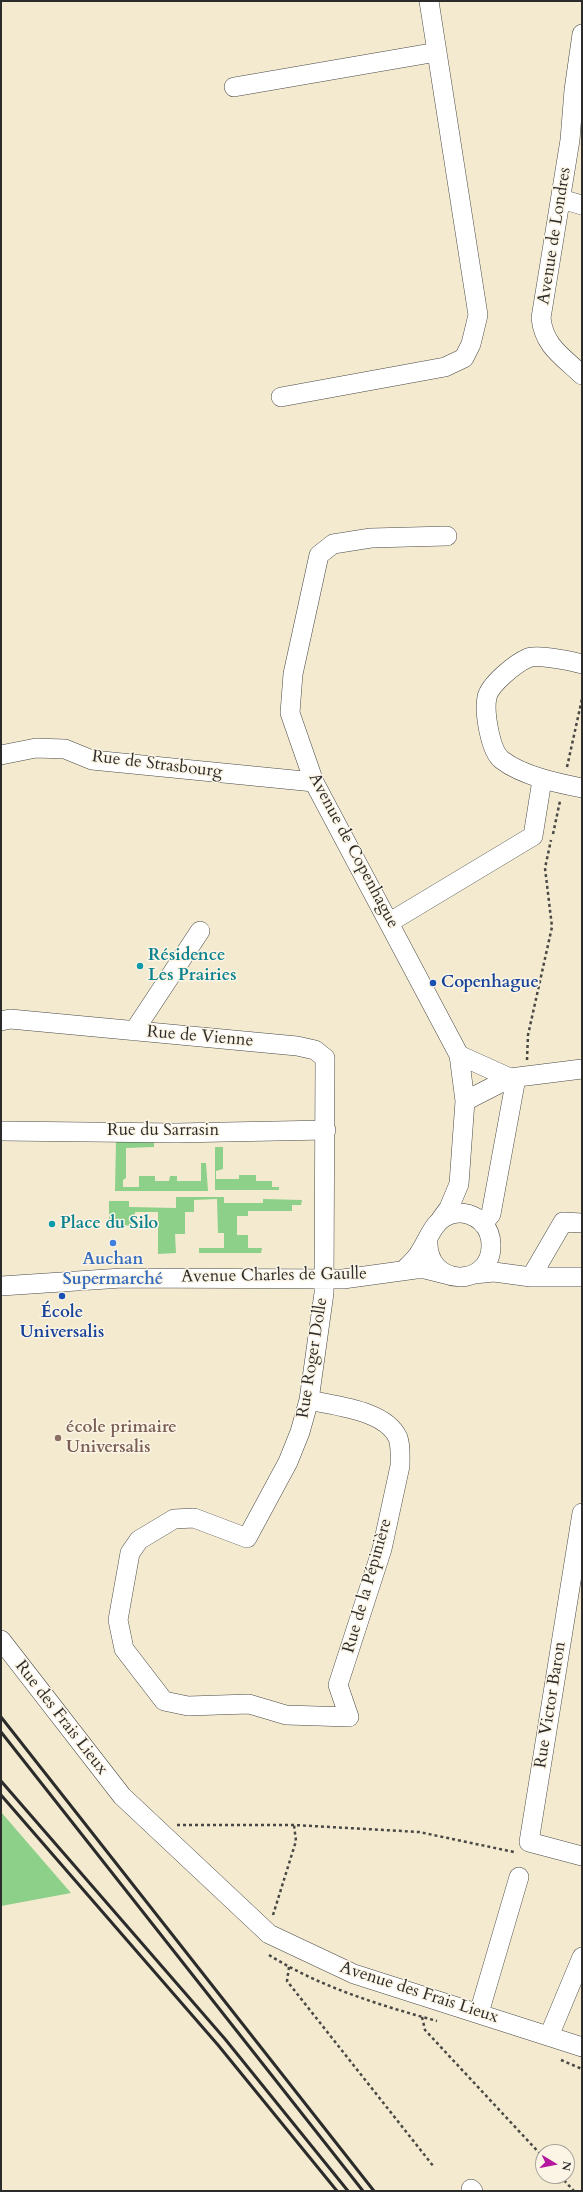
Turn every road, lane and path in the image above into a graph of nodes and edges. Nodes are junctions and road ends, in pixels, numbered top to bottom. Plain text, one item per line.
1 (430, 1) edge
2 (581, 44) edge
3 (437, 52) junction
4 (234, 88) dead end
5 (561, 199) junction
6 (582, 205) edge
7 (582, 375) edge
8 (281, 398) dead end
9 (447, 536) dead end
10 (582, 664) edge
11 (582, 699) edge
12 (1, 755) edge
13 (542, 780) junction
14 (314, 782) junction
15 (564, 784) junction
16 (582, 788) edge
17 (390, 922) junction
18 (200, 931) dead end
19 (1, 1021) edge
20 (134, 1031) junction
21 (459, 1055) junction
22 (582, 1069) edge
23 (517, 1077) junction
24 (465, 1102) junction
25 (326, 1130) junction
26 (1, 1131) edge
27 (459, 1184) junction
28 (441, 1219) junction
29 (582, 1223) edge
30 (484, 1227) junction
31 (428, 1239) junction
32 (403, 1271) junction
33 (474, 1274) junction
34 (449, 1275) junction
35 (523, 1276) junction
36 (324, 1278) junction
37 (582, 1278) edge
38 (1, 1286) edge
39 (309, 1400) junction
40 (582, 1513) edge
41 (1, 1640) edge
42 (304, 1715) joint
43 (122, 1796) joint
44 (188, 1825) dead end
45 (294, 1825) junction
46 (522, 1854) dead end
47 (582, 1856) edge
48 (519, 1877) dead end
49 (265, 1930) junction
50 (582, 1958) edge
51 (289, 1968) dead end
52 (479, 2013) junction
53 (422, 2017) dead end
54 (549, 2036) junction
55 (582, 2047) edge
56 (535, 2148) edge
57 (434, 2167) dead end

1 - 3 street
2 - 5 street, Avenue de Londres
3 - 4 street
3 - 8 street
5 - 6 street
5 - 7 street, Avenue de Londres
9 - 14 street, Avenue de Copenhague
10 - 13 street
11 - 15 path
12 - 14 street, Rue de Strasbourg
13 - 15 street
13 - 17 street
14 - 17 street, Avenue de Copenhague
15 - 16 street
15 - 23 path
17 - 21 street, Avenue de Copenhague
18 - 20 street
19 - 20 street, Rue de Vienne
20 - 25 street, Rue de Vienne
21 - 23 street
21 - 24 street
22 - 23 street
23 - 24 street
23 - 30 street
24 - 27 street
25 - 26 street, Rue du Sarrasin
25 - 36 street, Rue Roger Dolle
27 - 28 street
27 - 30 street
28 - 30 street
28 - 31 street
29 - 35 street
30 - 33 street
30 - 35 street
31 - 32 street
31 - 34 street
32 - 34 street, Avenue Charles de Gaulle
32 - 36 street, Avenue Charles de Gaulle
33 - 34 street
33 - 35 street
35 - 37 street
36 - 38 street, Avenue Charles de Gaulle
36 - 39 street, Rue Roger Dolle
39 - 42 street, Rue de la Pépinière
39 - 42 street, Rue Roger Dolle
40 - 47 street, Rue Victor Baron
41 - 43 street, Rue des Frais Lieux
43 - 49 street, Avenue des Frais Lieux
44 - 45 path
45 - 46 path
45 - 49 path
48 - 52 street
49 - 52 street, Avenue des Frais Lieux
50 - 54 street
51 - 57 path
52 - 54 street, Avenue des Frais Lieux
53 - 56 path
54 - 55 street, Avenue des Frais Lieux

